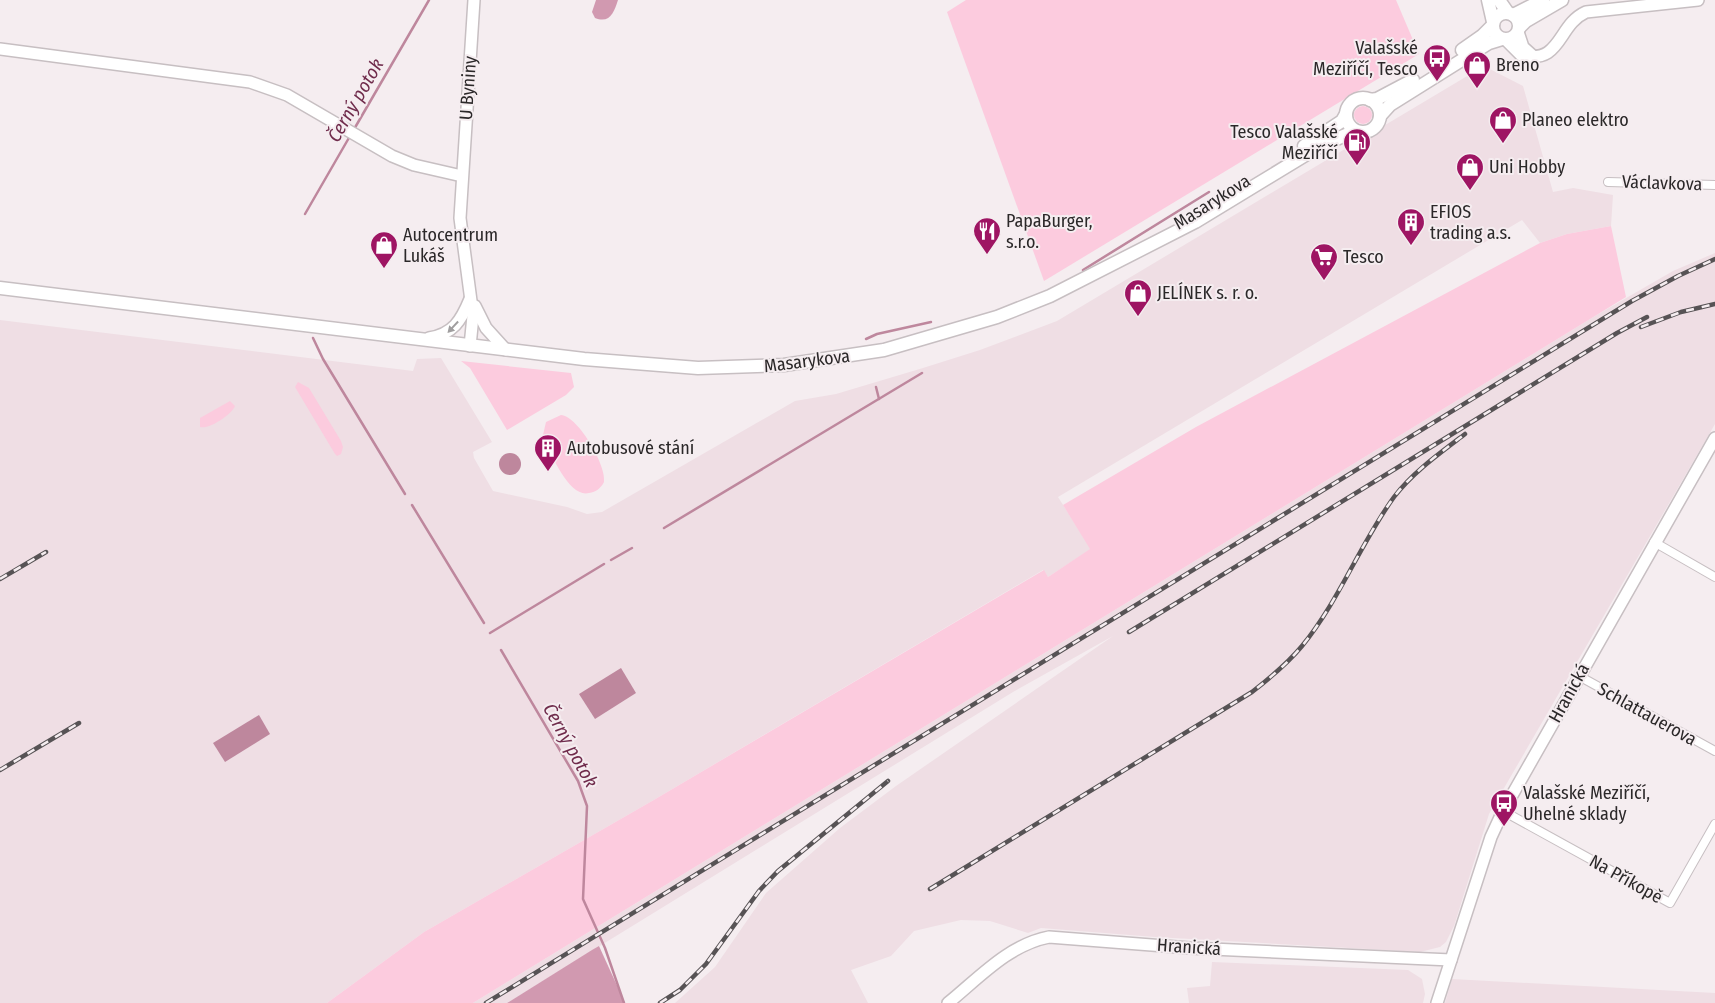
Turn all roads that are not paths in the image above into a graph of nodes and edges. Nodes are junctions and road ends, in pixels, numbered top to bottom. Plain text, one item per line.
1 (474, 0) edge
2 (1488, 0) edge
3 (1499, 0) edge
4 (1543, 0) edge
5 (1562, 0) edge
6 (1698, 0) edge
7 (1510, 14) junction
8 (1493, 23) junction
9 (1518, 30) junction
10 (1504, 39) junction
11 (0, 49) edge
12 (1533, 56) junction
13 (1370, 100) junction
14 (1346, 114) junction
15 (1380, 116) junction
16 (1355, 131) junction
17 (462, 176) junction
18 (1608, 182) dead end
19 (1715, 184) edge
20 (1126, 256) junction
21 (0, 288) edge
22 (471, 297) junction
23 (422, 339) junction
24 (470, 346) junction
25 (506, 350) junction
26 (1715, 438) edge
27 (1654, 542) junction
28 (1715, 577) edge
29 (1579, 676) junction
30 (1715, 752) edge
31 (1502, 811) junction
32 (1715, 824) edge
33 (1451, 960) junction
34 (948, 1003) edge
35 (1437, 1003) edge

1 - 17 street, U Byniny
2 - 8 main road
3 - 7 main road
4 - 7 main road
5 - 9 main road
6 - 12 street
7 - 8 main road
7 - 9 main road
8 - 10 main road
8 - 13 main road, Masarykova
9 - 10 main road
9 - 12 street
10 - 12 street
10 - 15 main road, Masarykova
11 - 17 street
13 - 14 main road, Masarykova
13 - 15 main road
14 - 16 main road
14 - 20 main road, Masarykova
15 - 16 main road, Masarykova
16 - 20 main road, Masarykova
17 - 22 street, U Byniny
18 - 19 street, Václavkova
20 - 25 main road, Masarykova
21 - 23 main road, Masarykova
22 -> 23 street
22 - 24 street
22 - 25 street
23 - 24 main road, Masarykova
24 - 25 main road, Masarykova
26 - 27 street, Hranická
27 - 28 street
27 - 29 street, Hranická
29 - 30 street, Schlattauerova
29 - 31 street, Hranická
31 - 32 street, Na Příkopě
31 - 33 street, Hranická
33 - 34 street, Hranická
33 - 35 street, Hranická

